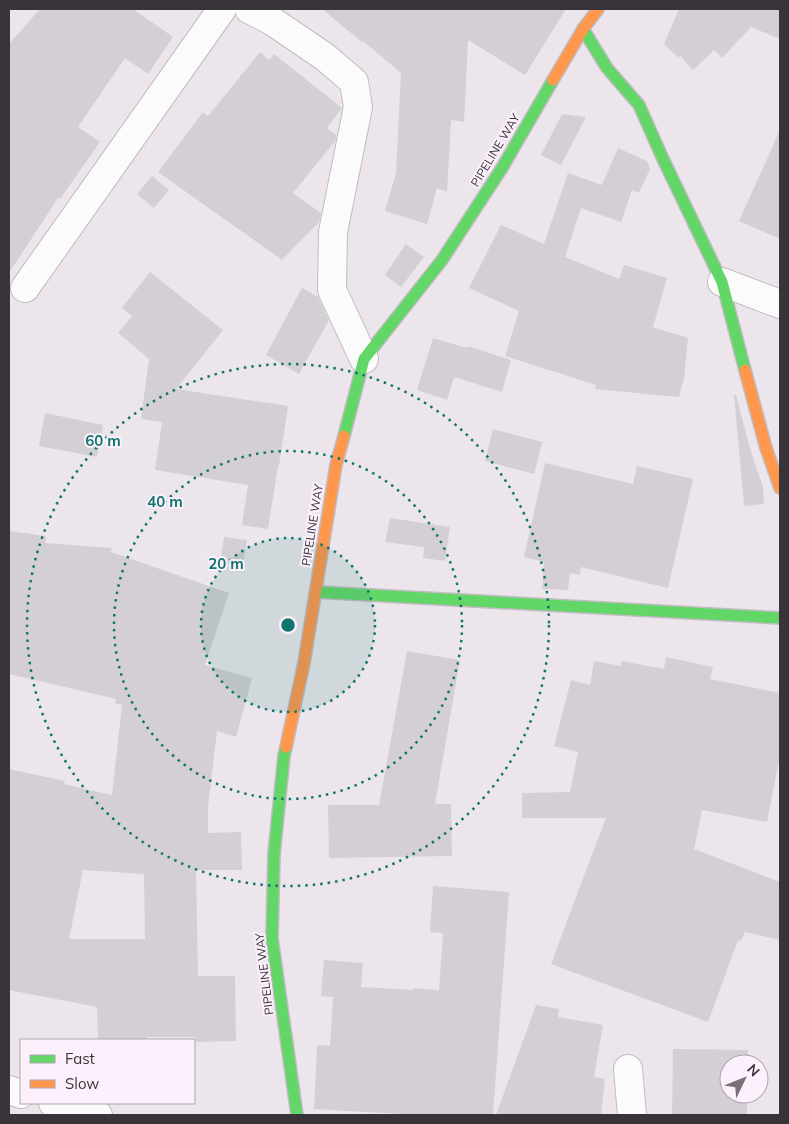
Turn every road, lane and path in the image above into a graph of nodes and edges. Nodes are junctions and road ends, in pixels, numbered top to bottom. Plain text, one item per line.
1 (222, 9) edge
2 (250, 9) edge
3 (598, 9) edge
4 (583, 29) junction
5 (722, 282) junction
6 (25, 288) dead end
7 (780, 304) edge
8 (364, 359) junction
9 (780, 488) edge
10 (316, 592) junction
11 (780, 618) edge
12 (628, 1069) dead end
13 (57, 1104) edge
14 (98, 1115) edge
15 (297, 1115) edge
16 (632, 1115) edge

1 - 6 street
2 - 8 street
3 - 4 street, PIPELINE WAY
4 - 5 street
4 - 8 street, PIPELINE WAY
5 - 7 street
5 - 9 street
8 - 10 street, PIPELINE WAY
10 - 11 street
10 - 15 street, PIPELINE WAY
12 - 16 street
13 - 14 street

